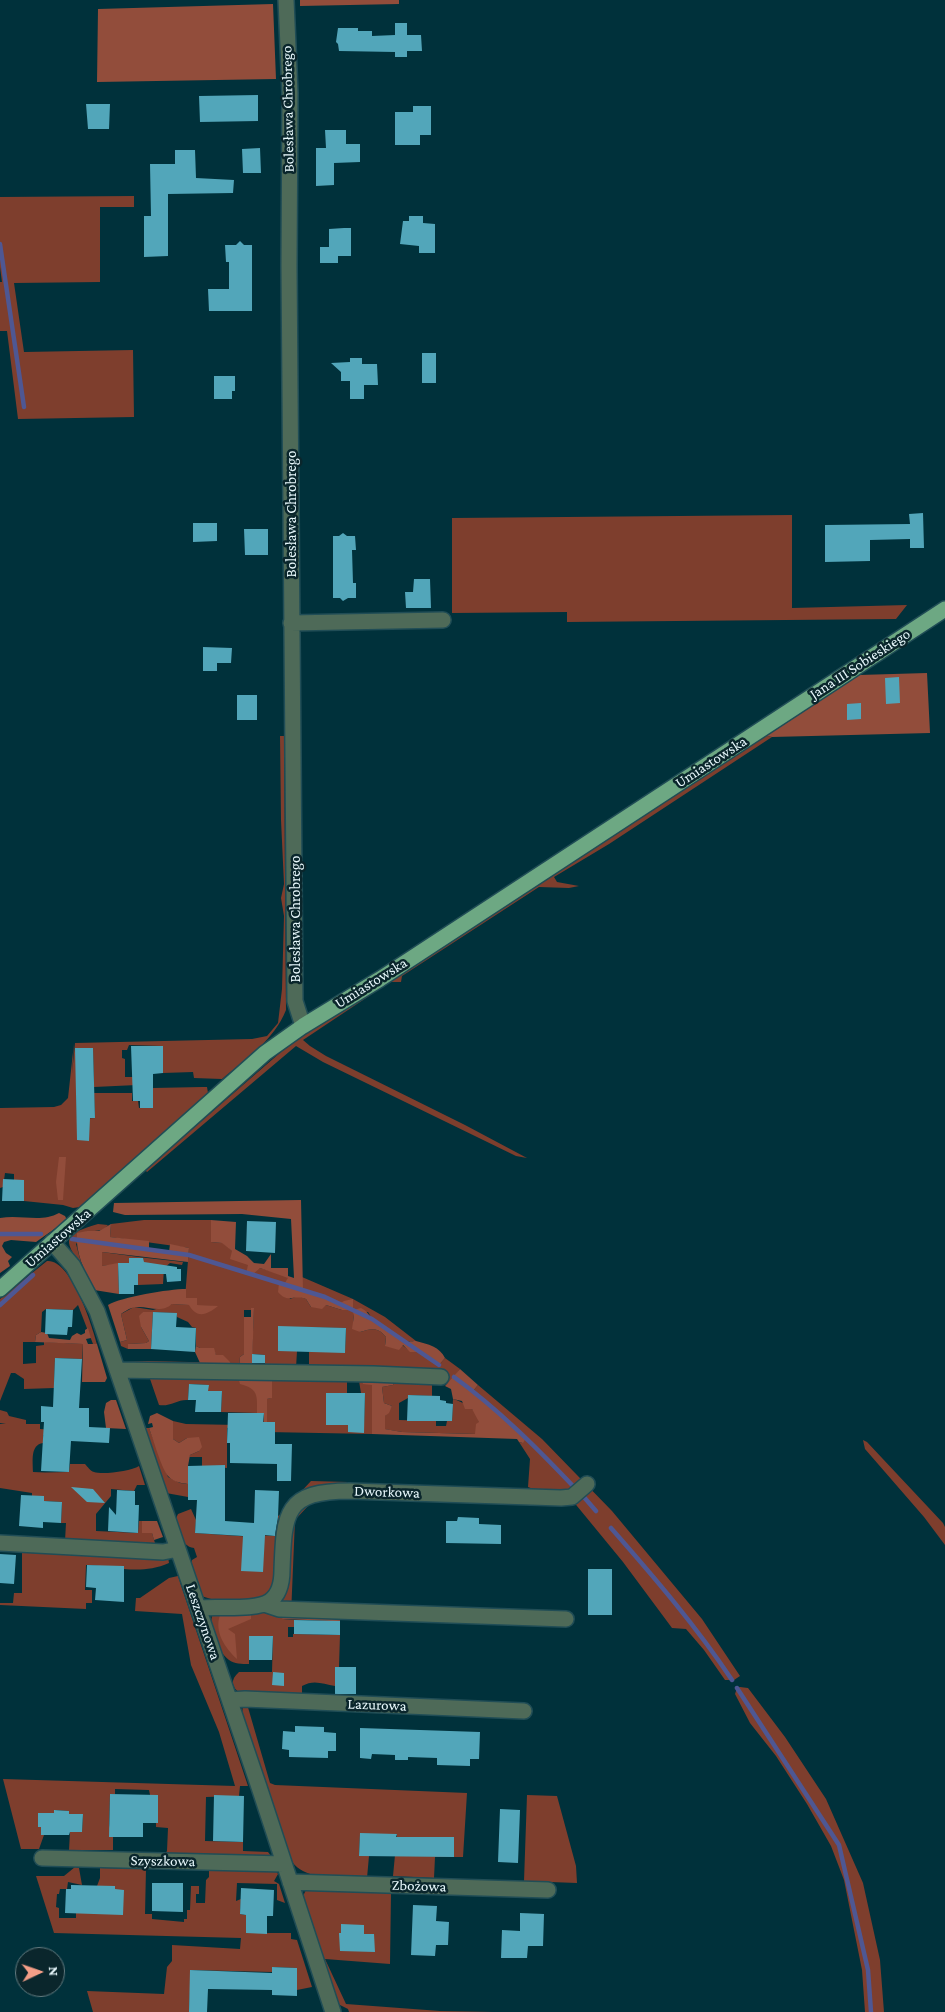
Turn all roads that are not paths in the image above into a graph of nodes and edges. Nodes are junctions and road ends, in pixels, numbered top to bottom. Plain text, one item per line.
1 (286, 0) edge
2 (945, 609) edge
3 (443, 620) dead end
4 (291, 623) junction
5 (775, 720) joint
6 (303, 1026) junction
7 (52, 1242) junction
8 (0, 1289) edge
9 (117, 1370) junction
10 (441, 1377) dead end
11 (587, 1484) dead end
12 (0, 1543) edge
13 (178, 1549) junction
14 (264, 1604) junction
15 (199, 1608) junction
16 (566, 1620) dead end
17 (230, 1700) junction
18 (524, 1711) dead end
19 (42, 1858) dead end
20 (284, 1864) junction
21 (290, 1882) junction
22 (548, 1890) dead end
23 (333, 2012) edge

1 - 4 street, Bolesława Chrobrego
2 - 5 main road, Jana III Sobieskiego
3 - 4 street
4 - 6 street, Bolesława Chrobrego
5 - 6 main road, Umiastowska
6 - 7 main road, Umiastowska
7 - 8 main road, Umiastowska
7 - 9 street, Leszczynowa
9 - 10 street
9 - 13 street, Leszczynowa
11 - 14 street, Dworkowa
12 - 13 street
13 - 15 street, Leszczynowa
14 - 15 street
14 - 16 street
15 - 17 street, Leszczynowa
17 - 18 street, Lazurowa
17 - 20 street, Leszczynowa
19 - 20 street, Szyszkowa
20 - 21 street, Leszczynowa
21 - 22 street, Zbożowa
21 - 23 street, Leszczynowa

